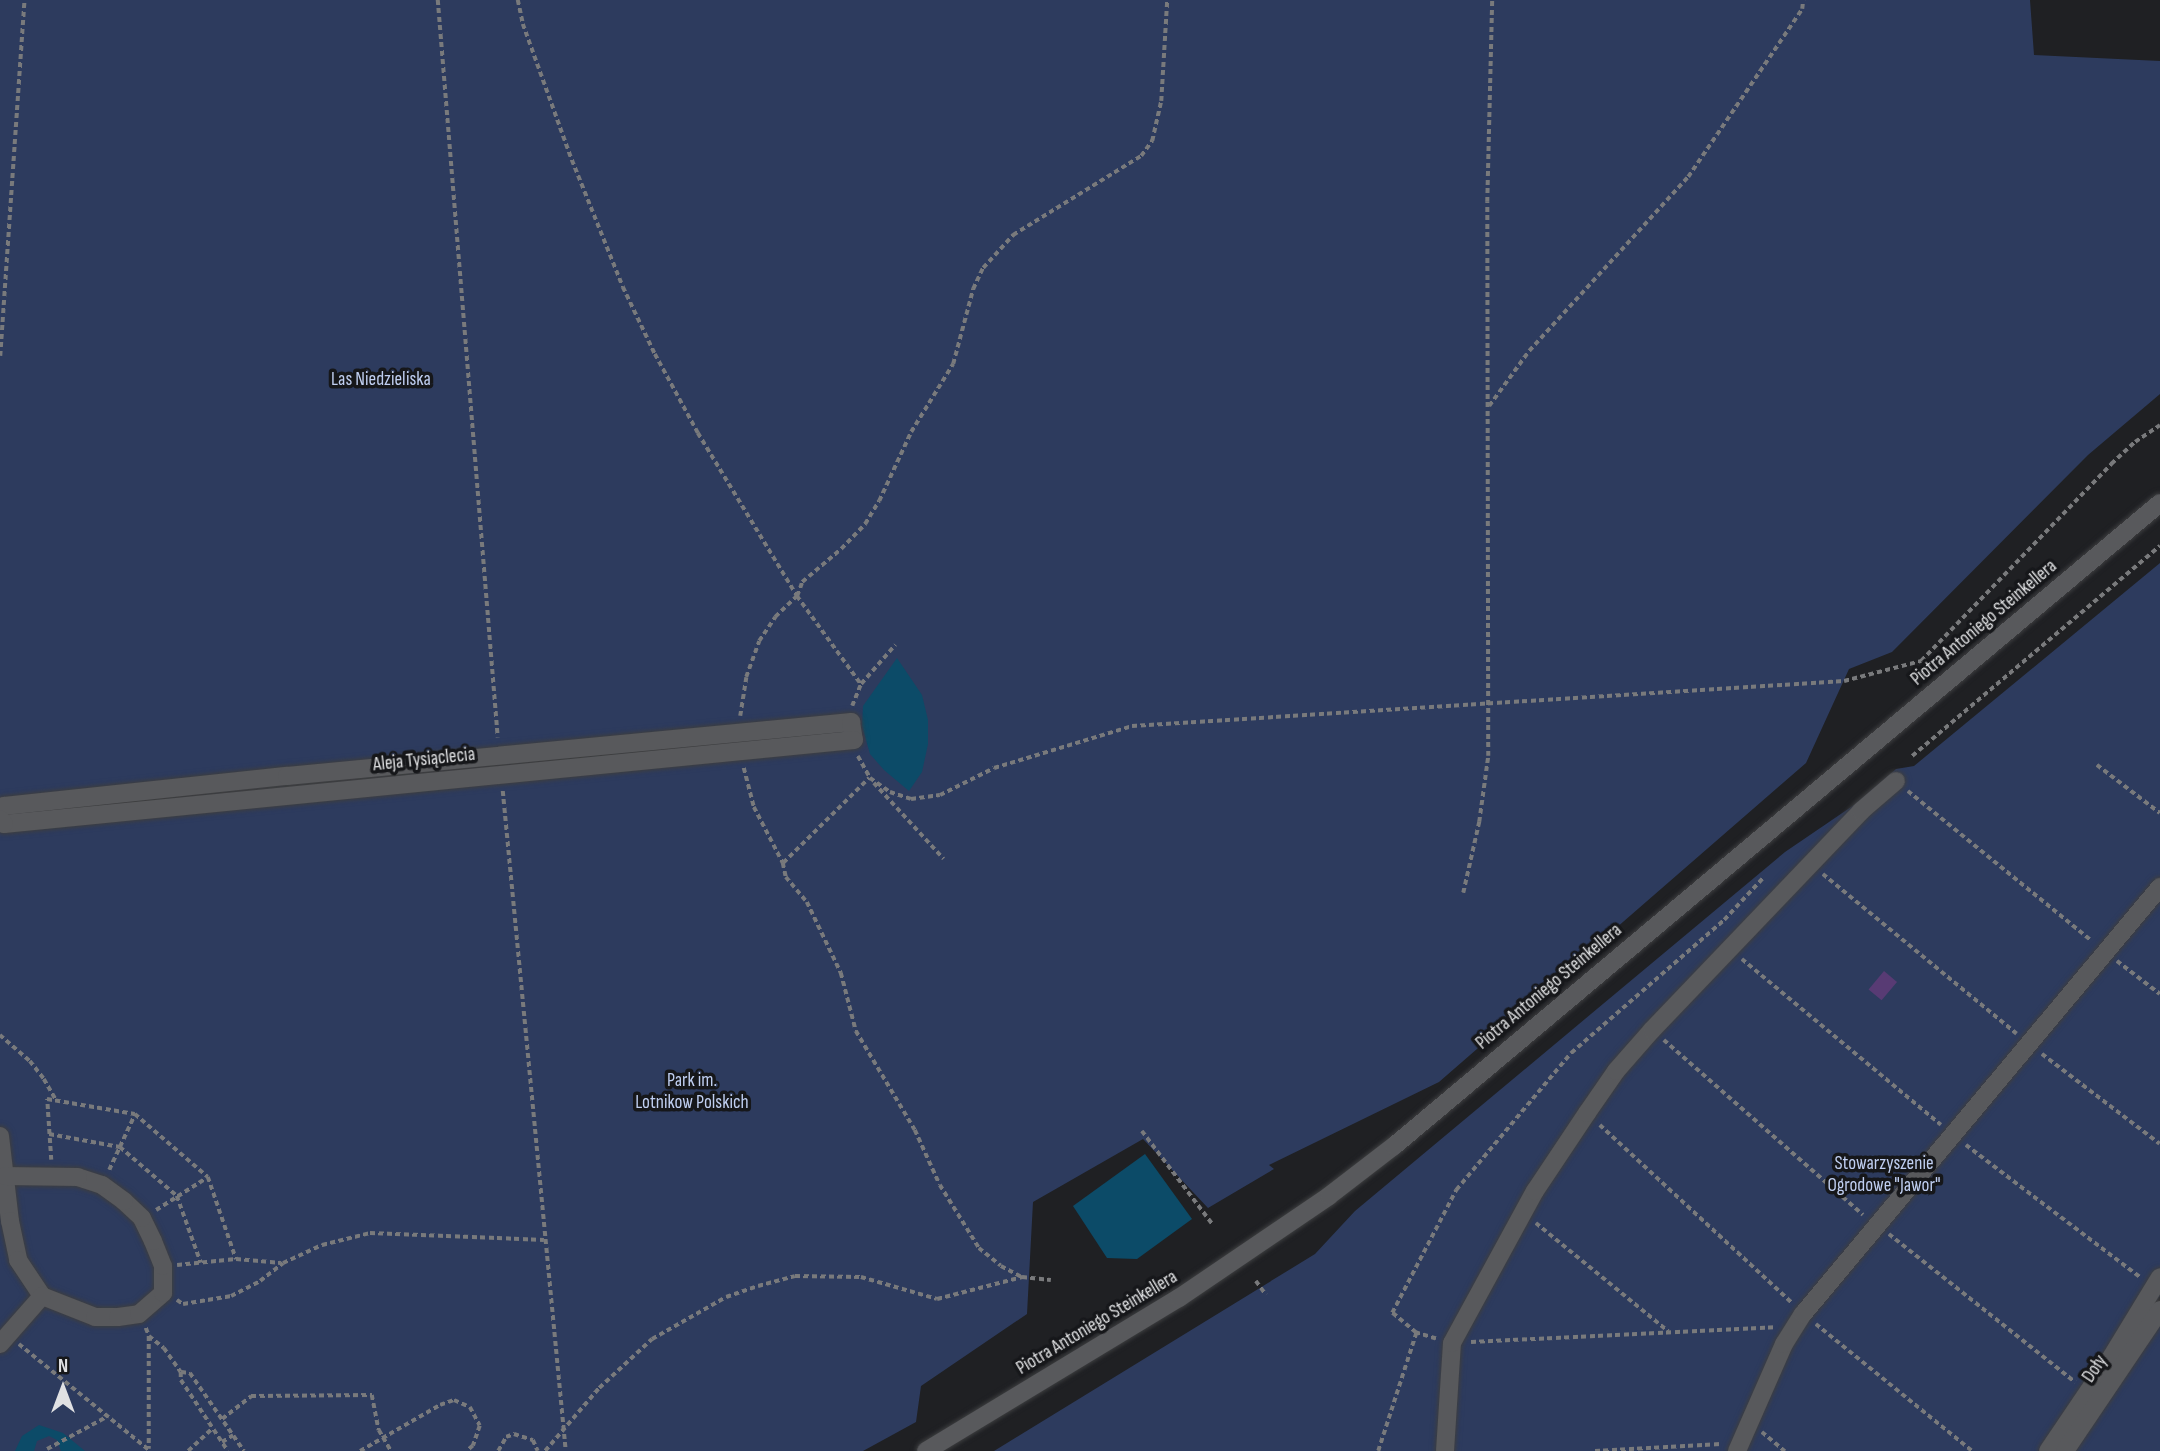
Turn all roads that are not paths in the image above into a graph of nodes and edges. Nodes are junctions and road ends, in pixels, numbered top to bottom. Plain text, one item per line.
1 (2160, 503) edge
2 (1896, 781) road end
3 (0, 810) edge
4 (0, 819) edge
5 (2160, 887) edge
6 (0, 1136) edge
7 (5, 1176) junction
8 (2160, 1277) edge
9 (42, 1296) junction
10 (2160, 1310) edge
11 (4, 1339) edge
12 (1739, 1447) edge
13 (926, 1451) edge
14 (1445, 1451) edge
15 (2048, 1451) edge
16 (2065, 1451) edge

1 - 13 street, Piotra Antoniego Steinkellera
2 - 14 street
3 - 4 street, Aleja Tysiąclecia
5 - 12 street
6 - 7 street
7 - 9 street
7 - 9 street
8 - 15 street
9 - 11 street
10 - 16 street, Doły

